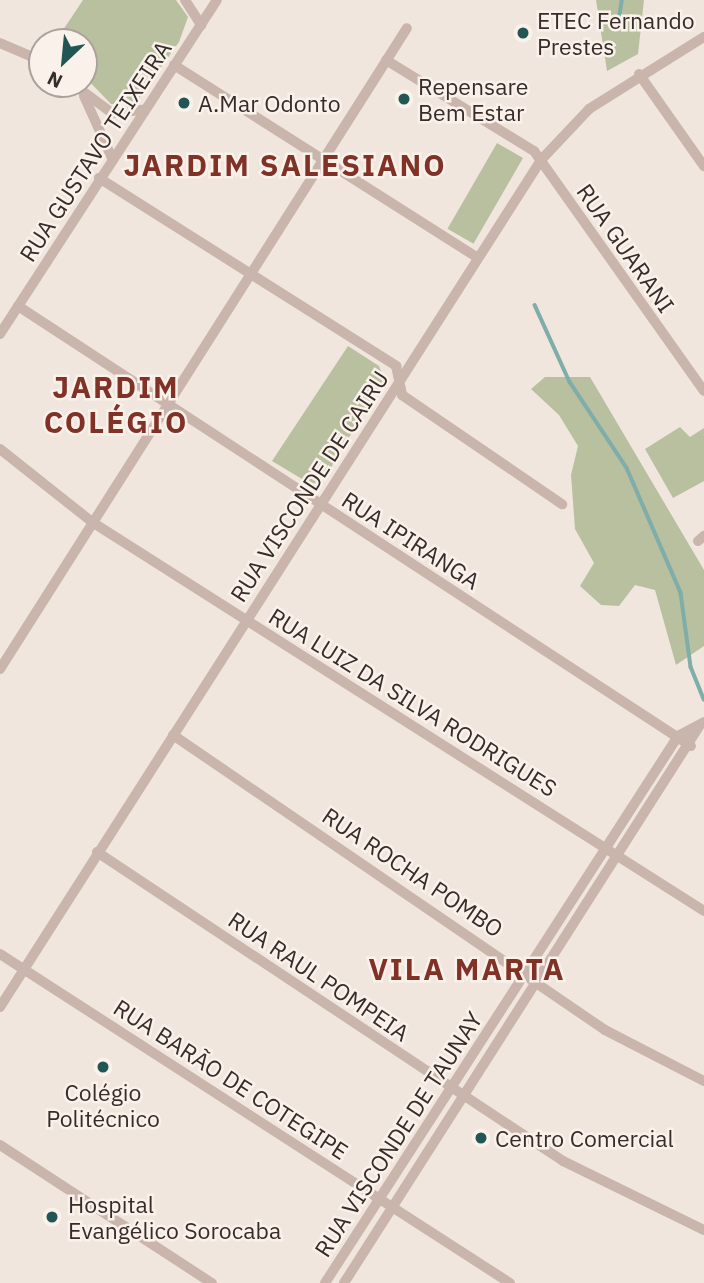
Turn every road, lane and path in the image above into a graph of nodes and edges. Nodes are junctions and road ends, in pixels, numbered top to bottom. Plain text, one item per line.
1 (186, 0) edge
2 (217, 0) edge
3 (201, 25) junction
4 (407, 28) dead end
5 (704, 37) edge
6 (0, 43) edge
7 (28, 55) edge
8 (386, 60) junction
9 (174, 65) junction
10 (639, 74) junction
11 (84, 98) edge
12 (90, 98) edge
13 (144, 110) junction
14 (112, 158) junction
15 (322, 159) junction
16 (541, 160) junction
17 (704, 166) edge
18 (99, 178) junction
19 (477, 257) junction
20 (249, 273) junction
21 (18, 306) junction
22 (0, 334) edge
23 (399, 383) junction
24 (704, 391) edge
25 (167, 402) junction
26 (0, 449) edge
27 (321, 504) junction
28 (562, 505) dead end
29 (92, 522) junction
30 (247, 619) junction
31 (0, 669) edge
32 (702, 724) edge
33 (173, 735) junction
34 (678, 736) junction
35 (691, 746) junction
36 (606, 847) junction
37 (97, 852) junction
38 (620, 857) junction
39 (704, 911) edge
40 (0, 954) edge
41 (24, 969) junction
42 (526, 970) junction
43 (541, 980) junction
44 (0, 1007) edge
45 (704, 1081) edge
46 (452, 1087) junction
47 (466, 1097) junction
48 (0, 1145) edge
49 (380, 1198) junction
50 (394, 1206) junction
51 (704, 1230) edge
52 (212, 1283) edge
53 (325, 1283) edge
54 (344, 1283) edge
55 (510, 1283) edge

1 - 3 street
2 - 3 street, RUA GUSTAVO TEIXEIRA
3 - 9 street, RUA GUSTAVO TEIXEIRA
4 - 8 street
5 - 10 street, RUA VISCONDE DE CAIRU
6 - 7 street
8 - 15 street
8 - 16 street
9 - 13 street, RUA GUSTAVO TEIXEIRA
9 - 15 street
10 - 16 street, RUA VISCONDE DE CAIRU
10 - 17 street
11 - 14 street
12 - 13 street
13 - 14 street, RUA GUSTAVO TEIXEIRA
14 - 18 street, RUA GUSTAVO TEIXEIRA
15 - 19 street
15 - 20 street
16 - 19 street, RUA VISCONDE DE CAIRU
16 - 24 street, RUA GUARANI
18 - 20 street
18 - 21 street, RUA GUSTAVO TEIXEIRA
19 - 23 street, RUA VISCONDE DE CAIRU
20 - 23 street
20 - 25 street
21 - 22 street, RUA GUSTAVO TEIXEIRA
21 - 25 street, RUA IPIRANGA
23 - 27 street, RUA VISCONDE DE CAIRU
23 - 28 street
25 - 27 street, RUA IPIRANGA
25 - 29 street
26 - 29 street, RUA LUIZ DA SILVA RODRIGUES
27 - 30 street, RUA VISCONDE DE CAIRU
27 - 34 street, RUA IPIRANGA
29 - 30 street, RUA LUIZ DA SILVA RODRIGUES
29 - 31 street
30 - 33 street, RUA VISCONDE DE CAIRU
30 - 36 street, RUA LUIZ DA SILVA RODRIGUES
32 - 34 street, RUA VISCONDE DE TAUNAY
32 - 35 street, RUA VISCONDE DE TAUNAY
33 - 37 street, RUA VISCONDE DE CAIRU
33 - 42 street, RUA ROCHA POMBO
34 - 35 street, RUA IPIRANGA
34 - 36 street, RUA VISCONDE DE TAUNAY
35 - 38 street, RUA VISCONDE DE TAUNAY
36 - 38 street, RUA LUIZ DA SILVA RODRIGUES
36 - 42 street, RUA VISCONDE DE TAUNAY
37 - 41 street, RUA VISCONDE DE CAIRU
37 - 46 street, RUA RAUL POMPEIA
38 - 39 street, RUA LUIZ DA SILVA RODRIGUES
38 - 43 street, RUA VISCONDE DE TAUNAY
40 - 41 street, RUA BARÃO DE COTEGIPE
41 - 44 street, RUA VISCONDE DE CAIRU
41 - 49 street, RUA BARÃO DE COTEGIPE
42 - 43 street, RUA ROCHA POMBO
42 - 46 street, RUA VISCONDE DE TAUNAY
43 - 45 street, RUA ROCHA POMBO
43 - 47 street, RUA VISCONDE DE TAUNAY
46 - 47 street, RUA RAUL POMPEIA
46 - 49 street, RUA VISCONDE DE TAUNAY
47 - 50 street, RUA VISCONDE DE TAUNAY
47 - 51 street, RUA RAUL POMPEIA
48 - 52 street
49 - 50 street, RUA BARÃO DE COTEGIPE
49 - 53 street, RUA VISCONDE DE TAUNAY
50 - 54 street, RUA VISCONDE DE TAUNAY
50 - 55 street, RUA BARÃO DE COTEGIPE

